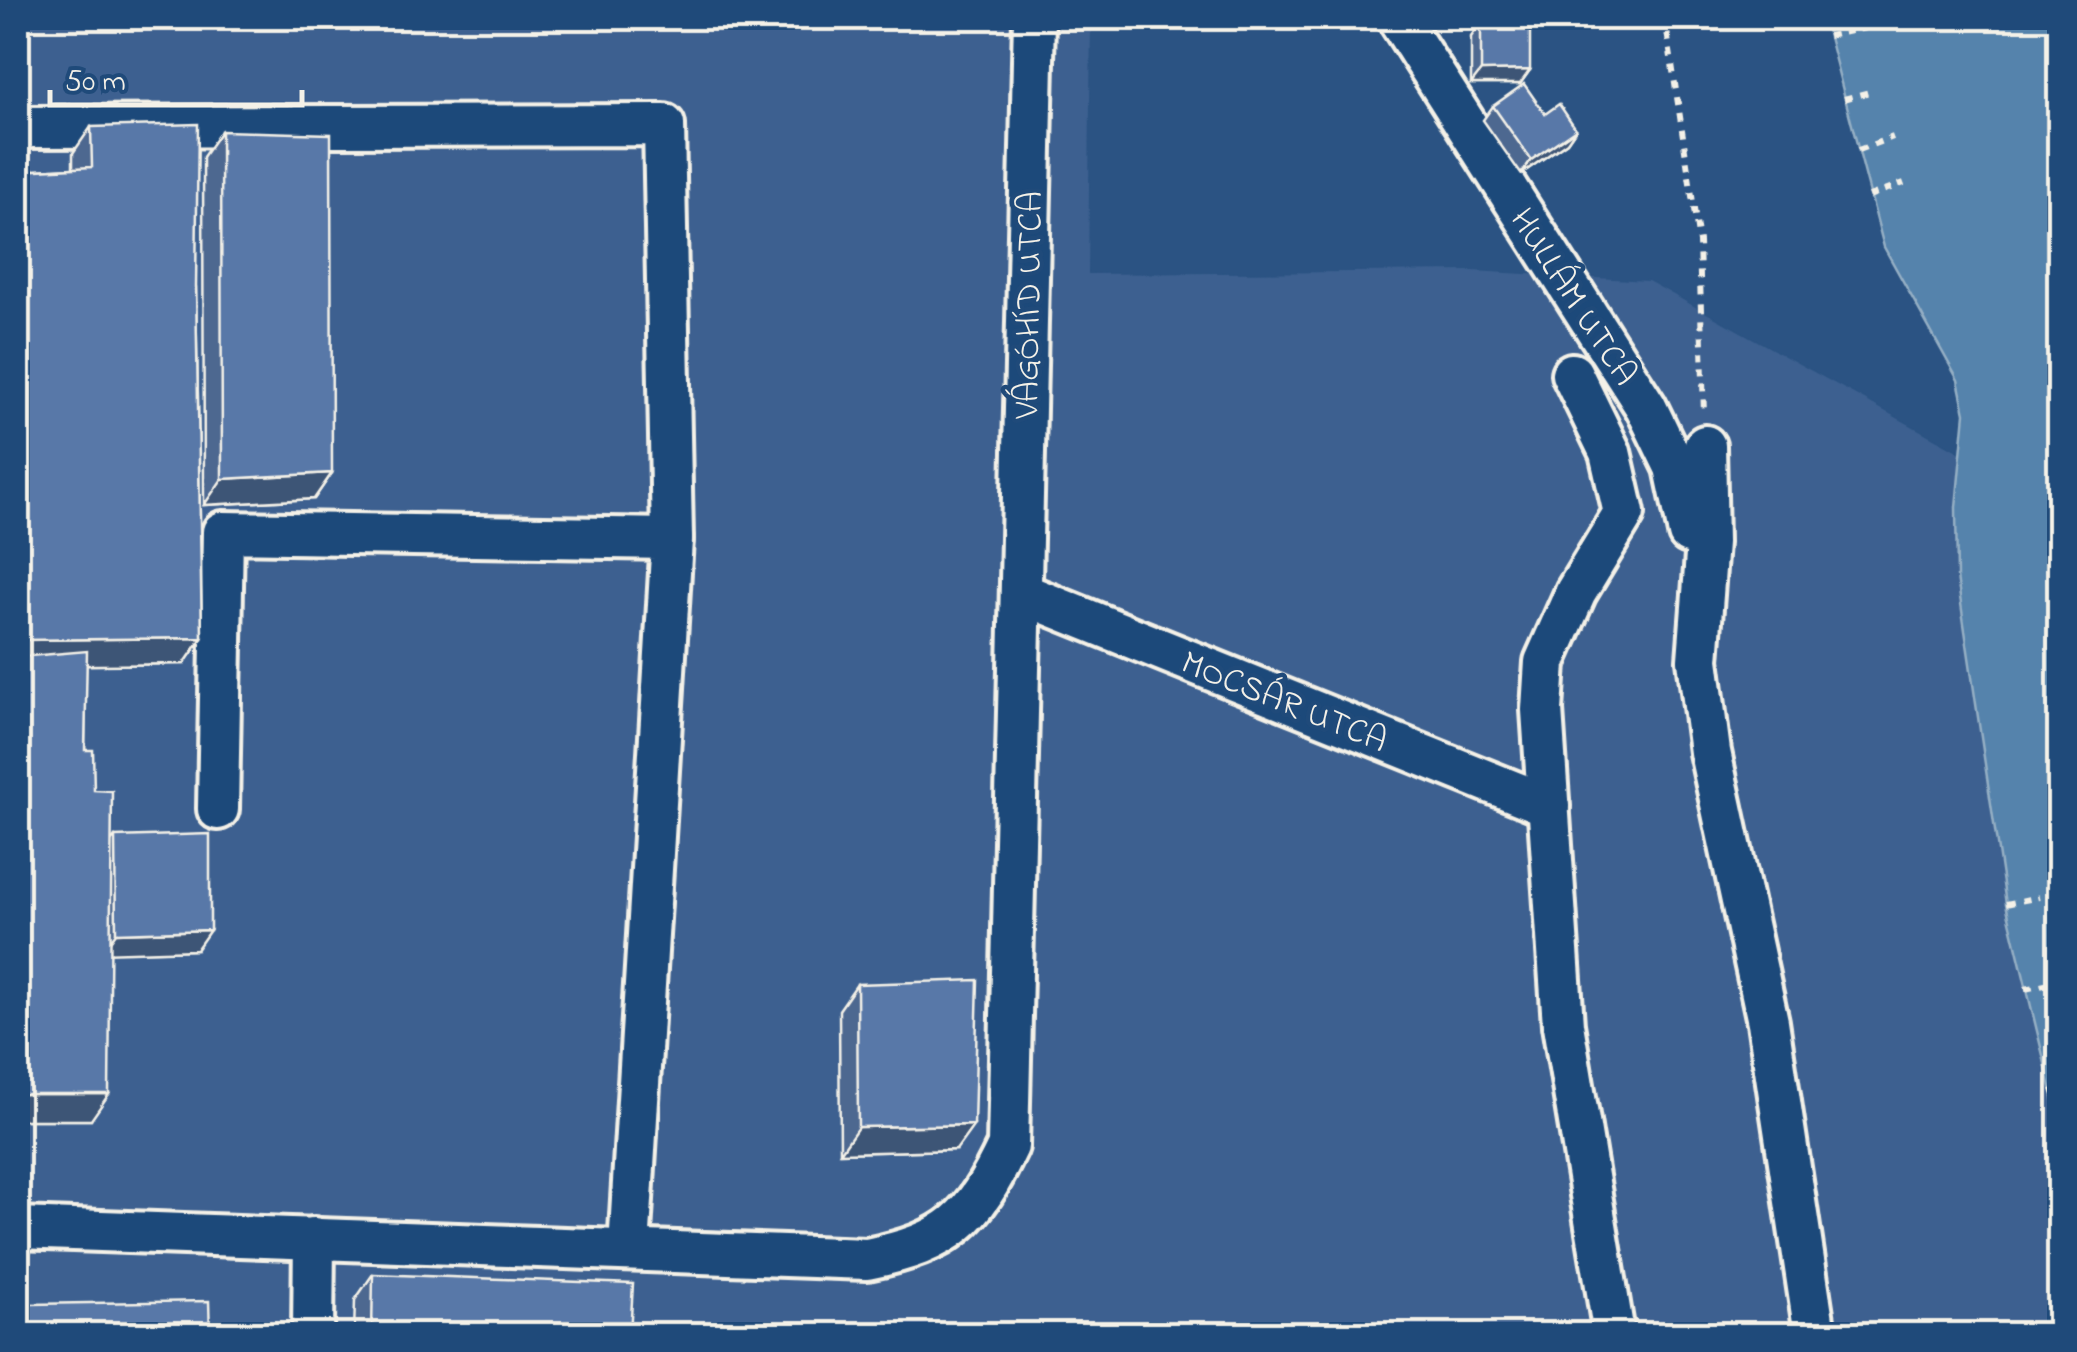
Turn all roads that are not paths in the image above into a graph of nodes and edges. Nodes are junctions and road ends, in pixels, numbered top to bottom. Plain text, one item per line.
1 (1034, 18) edge
2 (1398, 18) edge
3 (18, 126) edge
4 (1572, 374) dead end
5 (1704, 446) road end
6 (672, 539) junction
7 (1021, 593) junction
8 (1703, 596) junction
9 (1549, 806) junction
10 (218, 809) dead end
11 (18, 1228) edge
12 (314, 1238) junction
13 (629, 1249) junction
14 (314, 1334) edge
15 (1614, 1334) edge
16 (1815, 1334) edge

1 - 7 street, VÁGÓHÍD UTCA
2 - 8 street, HULLÁM UTCA
3 - 6 street
4 - 9 street
5 - 8 street
6 - 10 street
6 - 13 street
7 - 9 street, MOCSÁR UTCA
7 - 13 street, VÁGÓHÍD UTCA
8 - 16 street
9 - 15 street
11 - 12 street, VÁGÓHÍD UTCA
12 - 13 street, VÁGÓHÍD UTCA
12 - 14 street

